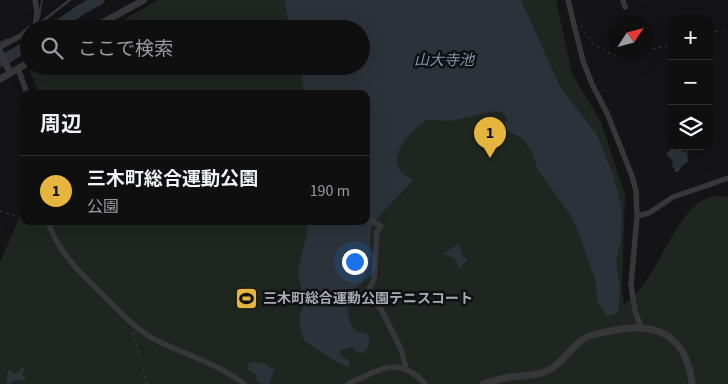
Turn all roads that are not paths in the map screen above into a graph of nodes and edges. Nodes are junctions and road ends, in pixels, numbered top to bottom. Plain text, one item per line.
1 (35, 0) edge
2 (70, 0) edge
3 (144, 0) edge
4 (568, 0) edge
5 (623, 0) edge
6 (625, 7) dead end
7 (35, 20) edge
8 (44, 20) edge
9 (107, 20) edge
10 (20, 36) edge
11 (0, 47) edge
12 (0, 52) edge
13 (18, 68) joint
14 (9, 69) junction
15 (20, 74) edge
16 (20, 75) edge
17 (0, 79) edge
18 (26, 90) edge
19 (728, 178) edge
20 (637, 216) junction
21 (370, 220) edge
22 (50, 225) edge
23 (641, 327) junction
24 (406, 368) junction
25 (244, 384) edge
26 (348, 384) edge
27 (425, 384) edge
28 (483, 384) edge
29 (692, 384) edge

1 - 7 street
2 - 8 lane
3 - 9 street
4 - 20 street
5 - 6 street
10 - 11 street
12 - 14 street
13 - 14 street
13 - 15 street
14 - 17 street
16 - 18 street
19 - 20 street
20 - 23 street
21 - 24 street
22 - 25 street
23 - 28 street
23 - 29 street
24 - 26 street
24 - 27 street

